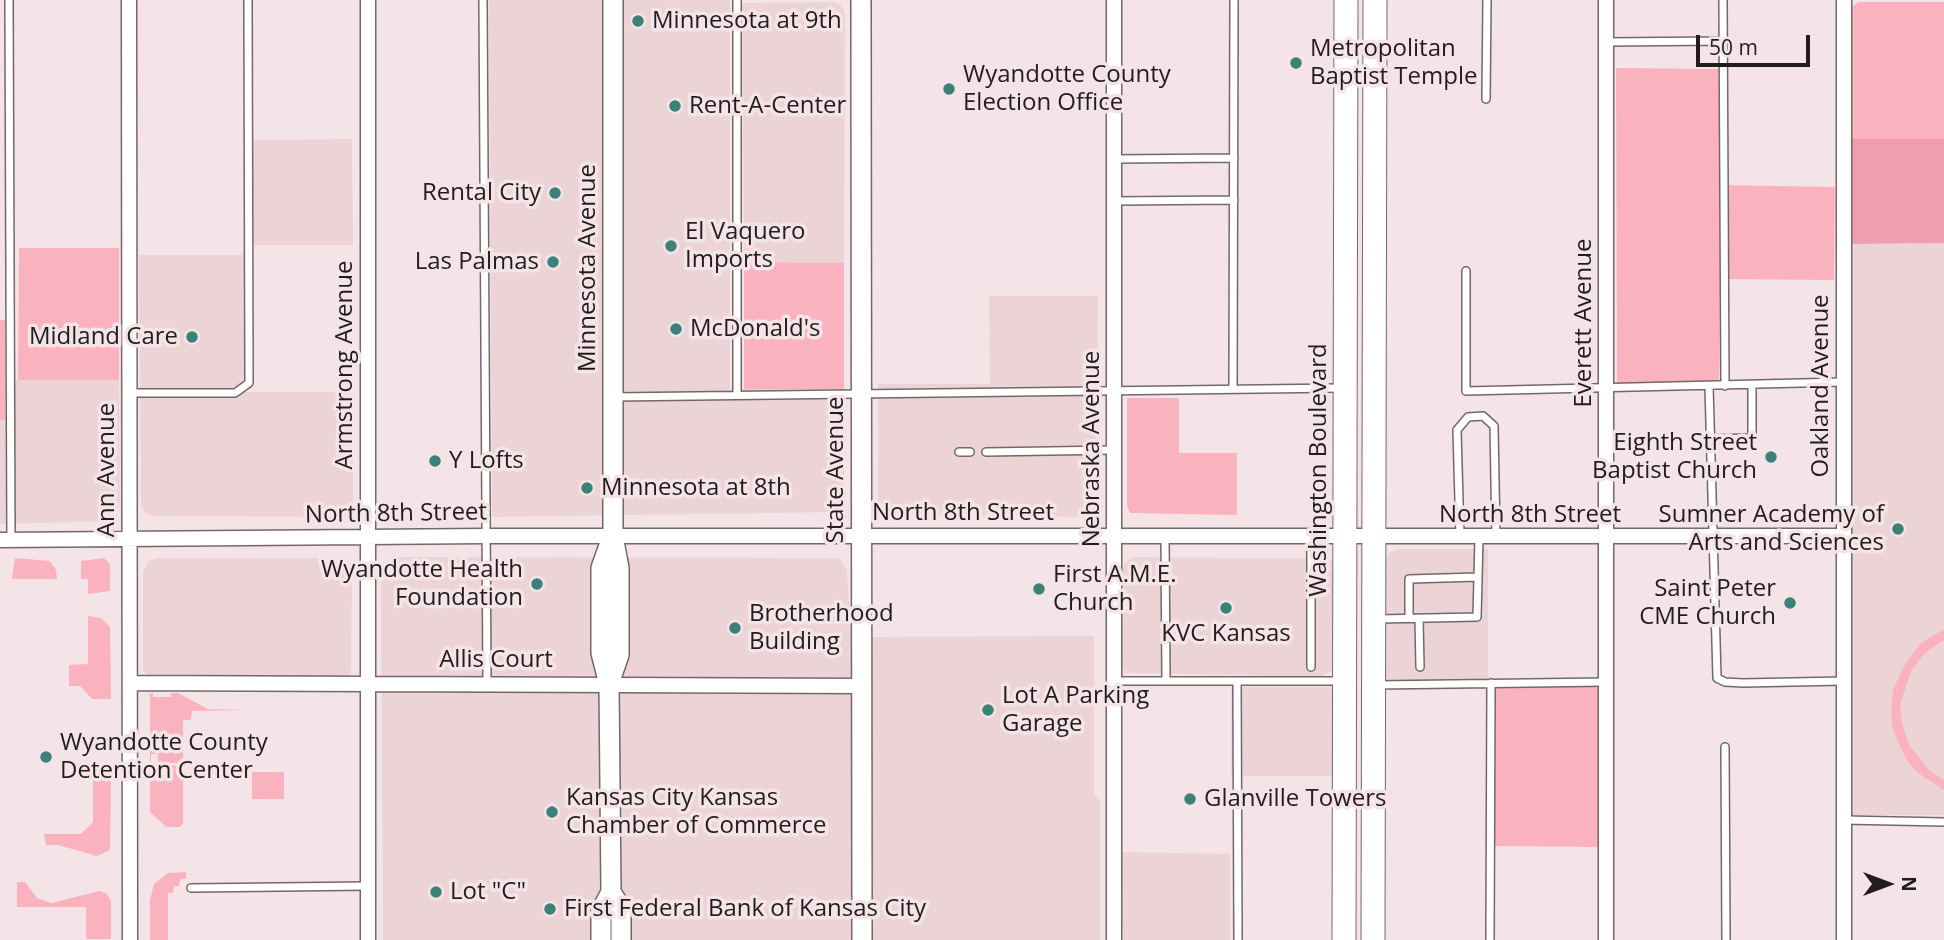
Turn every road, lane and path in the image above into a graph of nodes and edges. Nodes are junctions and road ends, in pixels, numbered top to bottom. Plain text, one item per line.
1 (9, 0) edge
2 (129, 0) edge
3 (248, 0) edge
4 (368, 0) edge
5 (483, 0) edge
6 (613, 0) edge
7 (737, 0) edge
8 (861, 0) edge
9 (1114, 0) edge
10 (1234, 0) edge
11 (1346, 0) edge
12 (1375, 0) edge
13 (1487, 0) edge
14 (1606, 0) edge
15 (1723, 0) edge
16 (1843, 0) edge
17 (1723, 41) junction
18 (1606, 42) junction
19 (1486, 99) dead end
20 (1234, 158) junction
21 (1114, 159) junction
22 (1234, 200) junction
23 (1115, 201) junction
24 (1465, 271) dead end
25 (1844, 382) junction
26 (1752, 385) junction
27 (1709, 386) junction
28 (1725, 386) junction
29 (1345, 388) junction
30 (1233, 389) junction
31 (1606, 389) junction
32 (1115, 391) junction
33 (129, 393) junction
34 (861, 394) junction
35 (737, 395) junction
36 (613, 397) junction
37 (1710, 439) junction
38 (1115, 450) junction
39 (959, 452) dead end
40 (970, 452) dead end
41 (986, 452) dead end
42 (1114, 535) junction
43 (485, 536) junction
44 (613, 536) junction
45 (1166, 536) junction
46 (1843, 536) junction
47 (369, 537) junction
48 (861, 537) junction
49 (1606, 537) junction
50 (1712, 537) junction
51 (1311, 538) junction
52 (1345, 538) junction
53 (1373, 538) junction
54 (1460, 538) junction
55 (1479, 538) junction
56 (1496, 538) junction
57 (130, 539) junction
58 (6, 540) edge
59 (1478, 577) junction
60 (1432, 578) junction
61 (1450, 578) junction
62 (1450, 589) dead end
63 (1432, 590) dead end
64 (1409, 618) junction
65 (1419, 618) junction
66 (1373, 619) junction
67 (1311, 667) dead end
68 (1420, 667) dead end
69 (1115, 681) junction
70 (1166, 681) junction
71 (1237, 681) junction
72 (1344, 681) junction
73 (1843, 681) junction
74 (368, 682) junction
75 (1606, 682) junction
76 (130, 683) junction
77 (487, 683) junction
78 (1491, 683) junction
79 (609, 684) junction
80 (1373, 685) junction
81 (861, 686) junction
82 (1725, 747) dead end
83 (1844, 820) junction
84 (1944, 821) edge
85 (369, 886) junction
86 (191, 888) dead end
87 (611, 892) junction
88 (130, 940) edge
89 (368, 940) edge
90 (601, 940) edge
91 (621, 940) edge
92 (862, 940) edge
93 (1114, 940) edge
94 (1238, 940) edge
95 (1344, 940) edge
96 (1373, 940) edge
97 (1490, 940) edge
98 (1606, 940) edge
99 (1726, 940) edge
100 (1844, 940) edge

1 - 58 lane
2 - 33 street, Ann Avenue
3 - 33 lane
4 - 47 street, Armstrong Avenue
5 - 43 lane
6 - 36 main road, Minnesota Avenue
7 - 35 lane
8 - 34 main road, State Avenue
9 - 21 street, Nebraska Avenue
10 - 20 lane
11 - 29 main road, Washington Boulevard
12 - 53 main road
13 - 19 lane
14 - 18 street, Everett Avenue
15 - 17 lane
16 - 25 street, Oakland Avenue
17 - 18 lane
17 - 28 lane
18 - 31 street, Everett Avenue
20 - 21 lane
20 - 22 lane
21 - 23 street, Nebraska Avenue
22 - 23 lane
22 - 30 lane
23 - 32 street, Nebraska Avenue
24 - 31 lane
25 - 26 lane
25 - 46 street, Oakland Avenue
26 - 28 lane
26 - 37 lane
27 - 28 lane
27 - 31 lane
27 - 37 lane
29 - 30 lane
29 - 52 main road, Washington Boulevard
30 - 32 lane
31 - 49 street, Everett Avenue
32 - 34 lane
32 - 38 street, Nebraska Avenue
33 - 57 street, Ann Avenue
34 - 35 lane
34 - 48 main road, State Avenue
35 - 36 lane
36 - 44 main road, Minnesota Avenue
37 - 50 lane
38 - 41 lane
38 - 42 street, Nebraska Avenue
39 - 40 lane
42 - 45 street, North 8th Street
42 - 48 street, North 8th Street
42 - 69 street, Nebraska Avenue
43 - 44 street, North 8th Street
43 - 47 street, North 8th Street
43 - 77 lane
44 - 48 street, North 8th Street
44 - 79 main road, Minnesota Avenue
45 - 51 street, North 8th Street
45 - 70 lane
46 - 50 street, North 8th Street
46 - 73 street, Oakland Avenue
47 - 57 street, North 8th Street
47 - 74 street, Armstrong Avenue
48 - 81 main road, State Avenue
49 - 50 street, North 8th Street
49 - 56 street, North 8th Street
49 - 75 street, Everett Avenue
50 - 73 lane
51 - 52 street, North 8th Street
51 - 67 lane
52 - 53 street, North 8th Street
52 - 72 main road, Washington Boulevard
53 - 54 street, North 8th Street
53 - 66 main road
54 - 55 street, North 8th Street
54 - 56 lane
55 - 56 street, North 8th Street
55 - 59 lane
57 - 58 street, North 8th Street
57 - 76 street, Ann Avenue
59 - 61 lane
59 - 65 lane
60 - 61 lane
60 - 63 lane
60 - 64 lane
61 - 62 lane
64 - 65 lane
64 - 66 lane
65 - 68 lane
66 - 80 main road
69 - 70 lane
69 - 93 street, Nebraska Avenue
70 - 71 lane
71 - 72 lane
71 - 94 lane
72 - 95 main road, Washington Boulevard
73 - 83 street, Oakland Avenue
74 - 76 street, Allis Court
74 - 77 street, Allis Court
74 - 85 street, Armstrong Avenue
75 - 78 lane
75 - 98 street, Everett Avenue
76 - 88 street, Ann Avenue
77 - 79 street, Allis Court
78 - 80 lane
78 - 97 lane
79 - 81 street, Allis Court
79 - 87 main road, Minnesota Avenue
80 - 96 main road
81 - 92 main road, State Avenue
82 - 99 lane
83 - 84 lane
83 - 100 street, Oakland Avenue
85 - 86 lane
85 - 89 street, Armstrong Avenue
87 - 90 main road, Minnesota Avenue
87 - 91 main road, Minnesota Avenue

